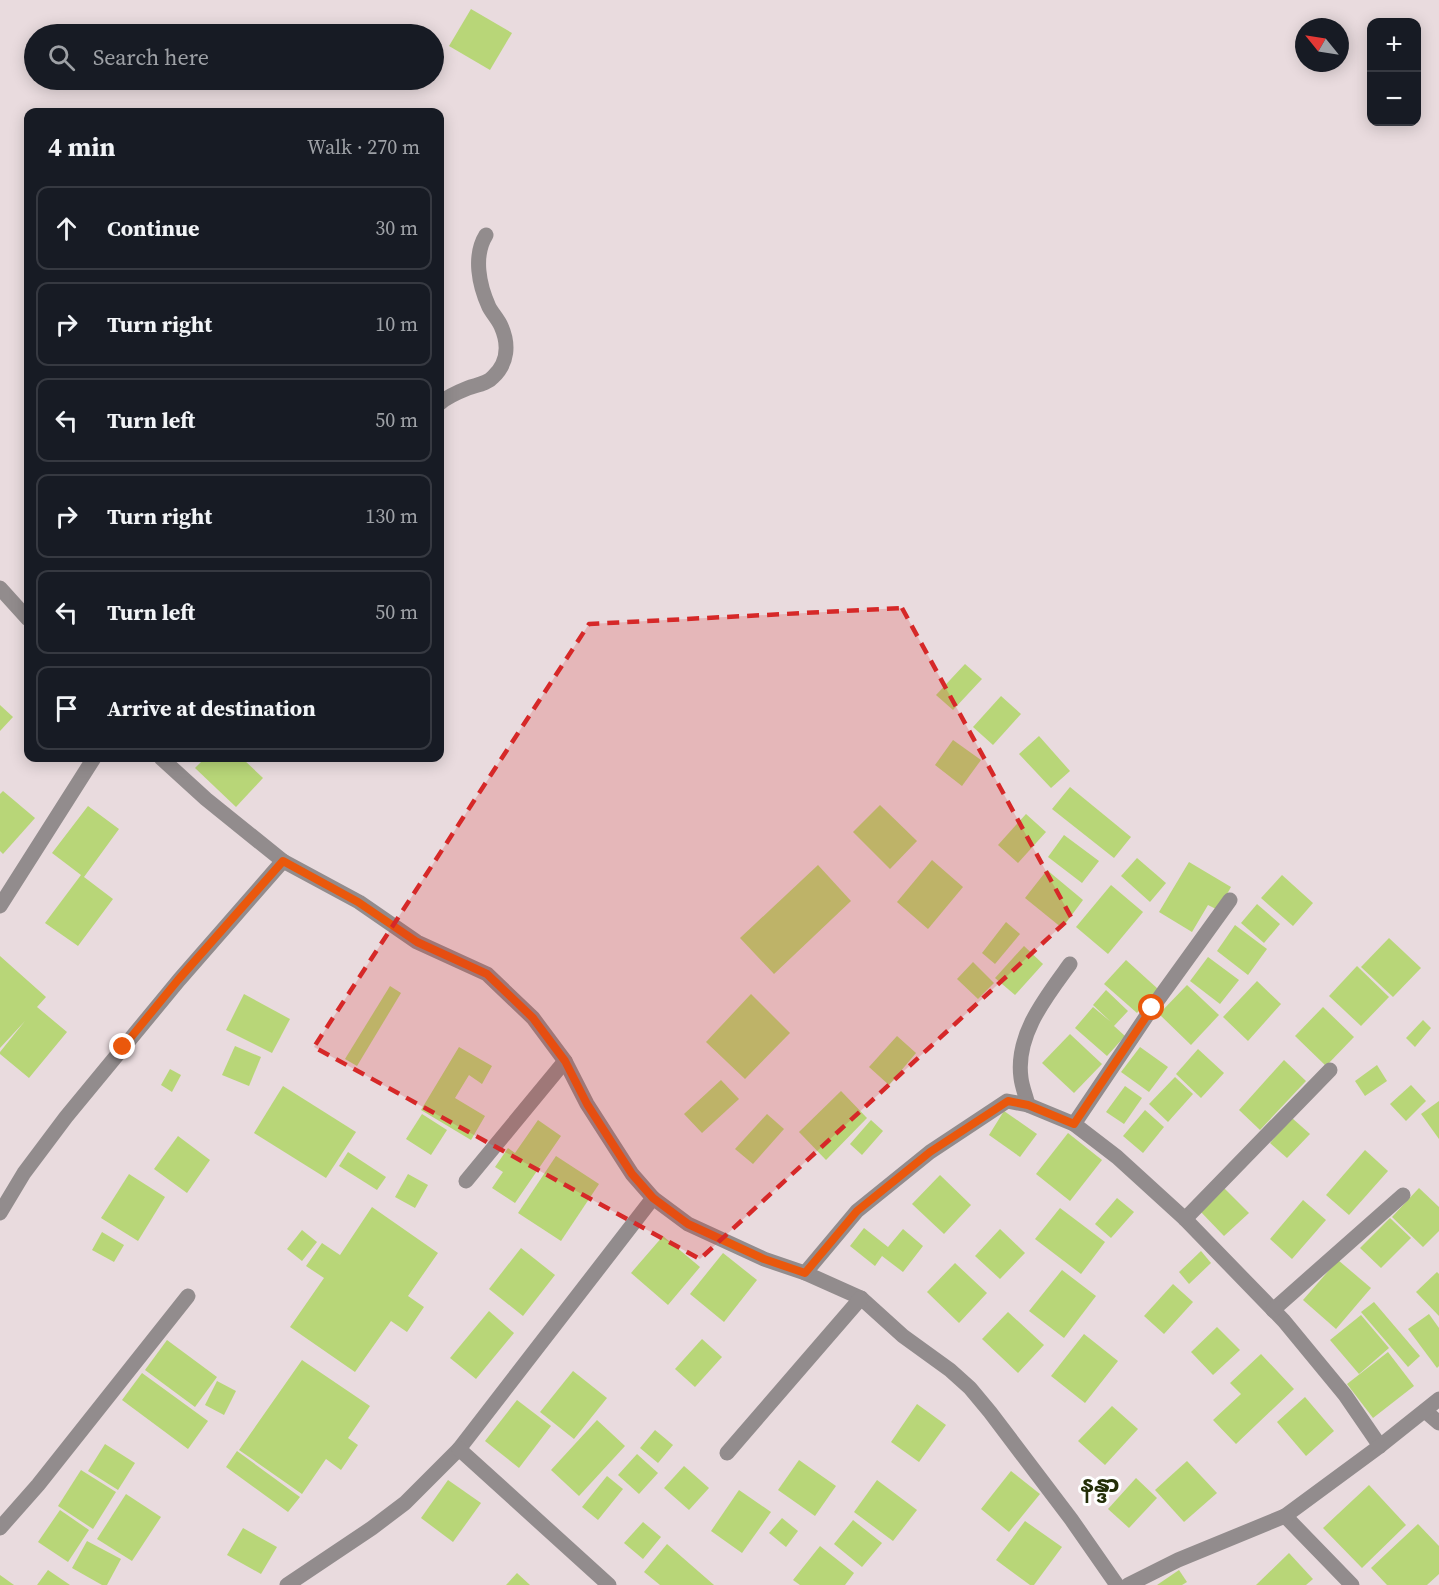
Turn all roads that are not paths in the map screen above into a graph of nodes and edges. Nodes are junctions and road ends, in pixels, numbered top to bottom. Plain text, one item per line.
1 (486, 235) dead end
2 (444, 400) edge
3 (0, 588) edge
4 (24, 615) edge
5 (91, 762) edge
6 (165, 762) edge
7 (283, 861) junction
8 (1230, 900) dead end
9 (0, 906) edge
10 (1070, 964) dead end
11 (565, 1061) junction
12 (1330, 1070) dead end
13 (1028, 1105) junction
14 (1074, 1124) junction
15 (466, 1181) dead end
16 (1403, 1195) dead end
17 (653, 1198) junction
18 (0, 1213) edge
19 (1185, 1219) junction
20 (805, 1273) junction
21 (188, 1296) dead end
22 (861, 1298) junction
23 (1273, 1310) junction
24 (1439, 1399) edge
25 (1425, 1411) junction
26 (1439, 1423) edge
27 (1380, 1446) junction
28 (459, 1449) junction
29 (728, 1453) dead end
30 (1285, 1516) junction
31 (0, 1528) edge
32 (287, 1585) edge
33 (609, 1585) edge
34 (1117, 1585) edge
35 (1128, 1585) edge
36 (1352, 1585) edge

1 - 2 street
3 - 4 street
5 - 9 street
6 - 7 street
7 - 11 street
7 - 18 street
8 - 14 street
10 - 13 street
11 - 15 street
11 - 17 street
12 - 19 street
13 - 14 street
13 - 20 street
14 - 19 street
16 - 23 street
17 - 20 street
17 - 28 street
19 - 23 street
20 - 22 street
21 - 31 street
22 - 29 street
22 - 34 street
23 - 27 street
24 - 25 street
25 - 26 street
25 - 27 street
27 - 30 street
28 - 32 street
28 - 33 street
30 - 35 street
30 - 36 street

